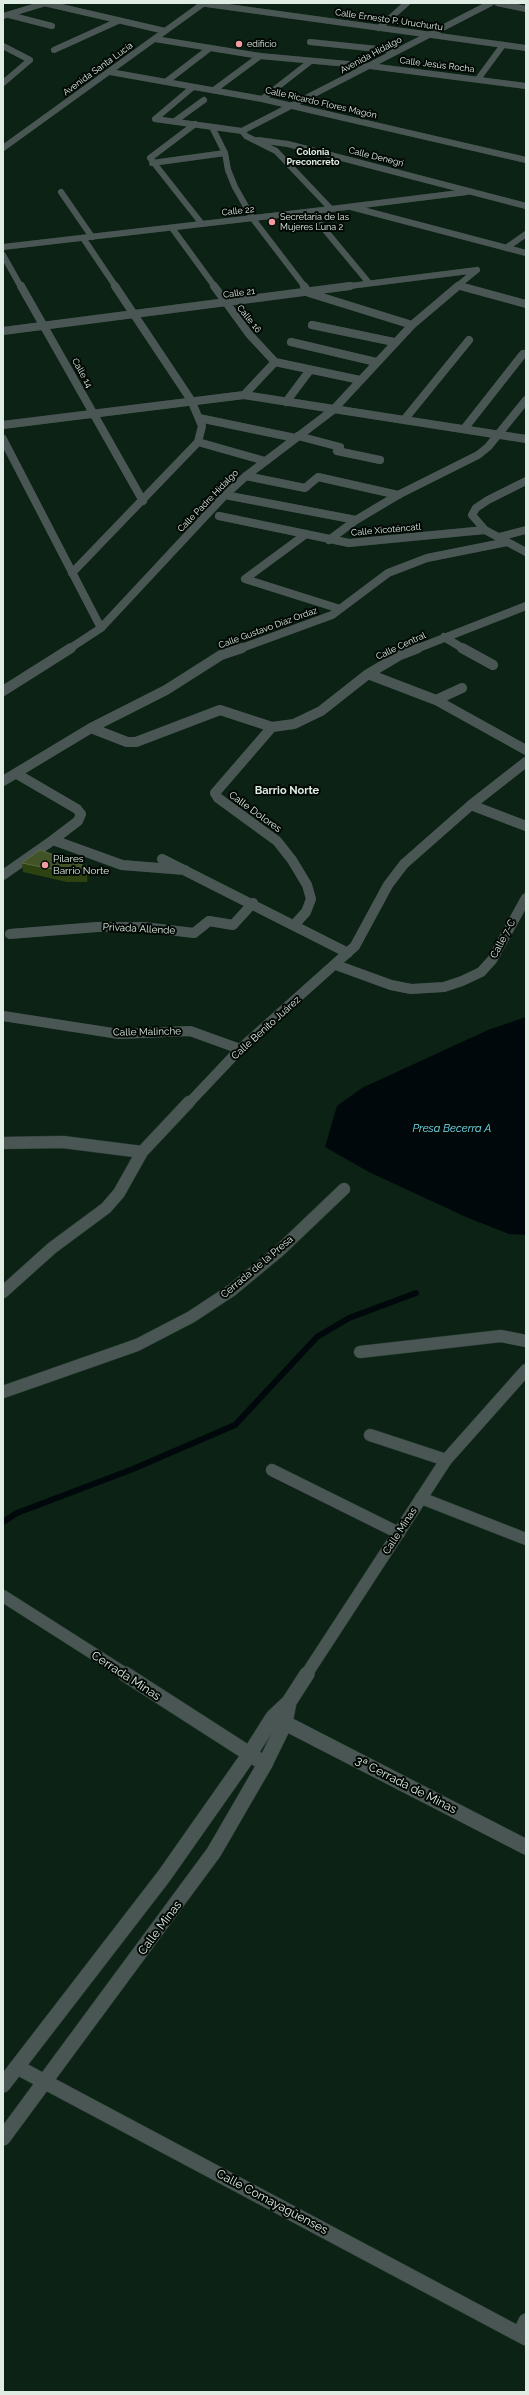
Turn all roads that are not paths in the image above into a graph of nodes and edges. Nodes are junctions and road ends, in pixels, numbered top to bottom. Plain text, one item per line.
1 (45, 3) edge
2 (202, 3) edge
3 (407, 3) edge
4 (491, 3) edge
5 (497, 3) edge
6 (526, 9) edge
7 (6, 15) edge
8 (118, 21) junction
9 (52, 26) dead end
10 (379, 28) junction
11 (165, 31) junction
12 (428, 35) junction
13 (155, 39) junction
14 (310, 42) dead end
15 (503, 45) junction
16 (3, 46) edge
17 (210, 48) junction
18 (526, 48) edge
19 (54, 50) dead end
20 (397, 51) junction
21 (260, 56) junction
22 (311, 61) junction
23 (370, 66) junction
24 (110, 72) junction
25 (6, 77) edge
26 (478, 79) junction
27 (167, 82) junction
28 (3, 83) edge
29 (526, 86) edge
30 (193, 87) junction
31 (214, 90) junction
32 (262, 99) junction
33 (204, 100) dead end
34 (292, 105) junction
35 (175, 122) junction
36 (194, 124) junction
37 (212, 127) junction
38 (242, 131) junction
39 (258, 140) junction
40 (3, 148) edge
41 (225, 153) junction
42 (526, 160) edge
43 (152, 163) junction
44 (475, 191) junction
45 (62, 192) dead end
46 (526, 206) edge
47 (351, 207) junction
48 (331, 209) junction
49 (310, 212) junction
50 (253, 218) junction
51 (202, 224) junction
52 (172, 228) junction
53 (526, 234) edge
54 (92, 237) junction
55 (83, 238) junction
56 (3, 247) edge
57 (506, 248) junction
58 (526, 253) edge
59 (3, 255) edge
60 (477, 270) joint
61 (369, 283) junction
62 (459, 286) junction
63 (309, 293) junction
64 (226, 303) junction
65 (526, 304) edge
66 (135, 315) junction
67 (45, 325) junction
68 (312, 325) dead end
69 (412, 325) junction
70 (3, 331) edge
71 (469, 340) dead end
72 (291, 342) dead end
73 (394, 342) junction
74 (523, 354) dead end
75 (275, 362) junction
76 (376, 362) junction
77 (310, 370) junction
78 (360, 380) junction
79 (244, 395) junction
80 (191, 400) junction
81 (526, 400) edge
82 (286, 402) junction
83 (333, 410) junction
84 (94, 412) junction
85 (199, 418) junction
86 (404, 420) junction
87 (3, 425) edge
88 (464, 429) junction
89 (499, 434) junction
90 (297, 437) junction
91 (3, 439) edge
92 (526, 439) edge
93 (198, 442) junction
94 (380, 460) dead end
95 (265, 461) junction
96 (246, 476) junction
97 (526, 481) edge
98 (225, 495) junction
99 (398, 495) junction
100 (143, 501) junction
101 (219, 516) dead end
102 (356, 520) junction
103 (485, 530) junction
104 (526, 530) edge
105 (306, 534) junction
106 (329, 540) junction
107 (503, 540) junction
108 (526, 552) edge
109 (72, 573) junction
110 (526, 606) edge
111 (340, 609) junction
112 (101, 628) junction
113 (444, 637) junction
114 (493, 665) dead end
115 (368, 674) junction
116 (462, 688) dead end
117 (3, 690) edge
118 (436, 700) junction
119 (272, 726) junction
120 (91, 728) junction
121 (526, 750) edge
122 (526, 762) edge
123 (17, 774) junction
124 (3, 781) edge
125 (471, 805) junction
126 (526, 826) edge
127 (53, 840) junction
128 (162, 859) dead end
129 (184, 870) junction
130 (3, 875) edge
131 (526, 898) edge
132 (253, 903) junction
133 (295, 924) junction
134 (10, 934) dead end
135 (348, 953) junction
136 (336, 966) junction
137 (3, 1016) edge
138 (240, 1049) junction
139 (3, 1143) edge
140 (142, 1152) junction
141 (344, 1189) dead end
142 (3, 1292) edge
143 (526, 1341) edge
144 (360, 1352) dead end
145 (526, 1370) edge
146 (3, 1392) edge
147 (370, 1435) dead end
148 (446, 1460) junction
149 (272, 1470) dead end
150 (421, 1498) junction
151 (399, 1534) junction
152 (526, 1539) edge
153 (3, 1596) edge
154 (289, 1702) junction
155 (285, 1723) junction
156 (250, 1754) junction
157 (265, 1764) junction
158 (526, 1847) edge
159 (17, 2067) junction
160 (44, 2082) junction
161 (3, 2085) edge
162 (3, 2138) edge
163 (524, 2331) edge

1 - 7 street
1 - 8 street
2 - 10 street, Calle Ernesto P. Uruchurtu
2 - 11 street, Avenida Santa Lucía
3 - 10 street
4 - 12 street, Avenida Hidalgo
5 - 6 street
7 - 9 street
8 - 11 street
8 - 19 street
10 - 12 street, Calle Ernesto P. Uruchurtu
11 - 13 street, Avenida Santa Lucía
12 - 15 street, Calle Ernesto P. Uruchurtu
12 - 20 street, Avenida Hidalgo
13 - 17 street, Calle Jesús Rocha
13 - 24 street, Avenida Santa Lucía
14 - 20 street
15 - 18 street, Calle Ernesto P. Uruchurtu
15 - 26 street
16 - 25 street
17 - 21 street, Calle Jesús Rocha
17 - 27 street
20 - 23 street, Avenida Hidalgo
21 - 22 street, Calle Jesús Rocha
21 - 31 street
22 - 23 street, Calle Jesús Rocha
22 - 32 street
23 - 26 street, Calle Jesús Rocha
23 - 34 street, Avenida Hidalgo
24 - 27 street, Calle Ricardo Flores Magón
24 - 40 street, Avenida Santa Lucía
25 - 28 street
26 - 29 street, Calle Jesús Rocha
27 - 30 street, Calle Ricardo Flores Magón
30 - 31 street, Calle Ricardo Flores Magón
30 - 35 street
31 - 32 street, Calle Ricardo Flores Magón
32 - 34 street, Calle Ricardo Flores Magón
33 - 35 street
34 - 38 street, Avenida Hidalgo
34 - 42 street, Calle Ricardo Flores Magón
35 - 36 street
36 - 37 street
36 - 43 street
37 - 38 street
37 - 41 street
38 - 39 street, Calle Denegri
39 - 44 street, Calle Denegri
39 - 48 street
41 - 43 street
41 - 50 street
43 - 51 street
44 - 46 street, Calle Denegri
44 - 47 street, Calle 22
45 - 54 street
47 - 48 street, Calle 22
47 - 57 street
48 - 49 street, Calle 22
49 - 50 street, Calle 22
49 - 61 street
50 - 51 street, Calle 22
50 - 63 street
51 - 52 street, Calle 22
52 - 54 street, Calle 22
52 - 64 street, Calle 16
53 - 57 street
54 - 55 street, Calle 22
55 - 56 street, Calle 22
55 - 66 street
57 - 58 street
59 - 67 street, Calle 14
60 - 61 street, Calle 21
60 - 62 street, Calle Padre Hidalgo
61 - 63 street, Calle 21
62 - 65 street
62 - 69 street, Calle Padre Hidalgo
63 - 64 street, Calle 21
63 - 69 street
64 - 66 street, Calle 21
64 - 75 street, Calle 16
66 - 67 street, Calle 21
66 - 80 street
67 - 70 street, Calle 21
67 - 84 street, Calle 14
68 - 73 street
69 - 73 street, Calle Padre Hidalgo
71 - 86 street
72 - 76 street
73 - 76 street, Calle Padre Hidalgo
74 - 88 street
75 - 77 street
75 - 79 street
76 - 78 street, Calle Padre Hidalgo
77 - 78 street
77 - 82 street
78 - 83 street, Calle Padre Hidalgo
79 - 80 street
79 - 82 street
80 - 84 street
80 - 85 street
81 - 89 street
82 - 83 street
83 - 86 street
83 - 90 street, Calle Padre Hidalgo
84 - 87 street
84 - 100 street, Calle 14
85 - 90 street
85 - 93 street
86 - 88 street
88 - 89 street
89 - 92 street
89 - 99 street
90 - 94 street
90 - 95 street, Calle Padre Hidalgo
91 - 109 street
93 - 95 street
93 - 100 street
95 - 96 street, Calle Padre Hidalgo
96 - 98 street, Calle Padre Hidalgo
96 - 99 street
97 - 103 street
98 - 102 street
98 - 112 street, Calle Padre Hidalgo
99 - 102 street
100 - 109 street
101 - 105 street, Calle Xicoténcatl
102 - 106 street
103 - 106 street, Calle Xicoténcatl
103 - 107 street
104 - 107 street, Calle Gustavo Díaz Ordaz
105 - 106 street, Calle Xicoténcatl
105 - 111 street
107 - 108 street
107 - 111 street, Calle Gustavo Díaz Ordaz
109 - 112 street
110 - 113 street, Calle Central
111 - 120 street, Calle Gustavo Díaz Ordaz
112 - 117 street, Calle Padre Hidalgo
113 - 114 street
113 - 115 street, Calle Central
115 - 118 street
115 - 119 street, Calle Central
116 - 118 street
118 - 121 street
119 - 120 street
119 - 133 street, Calle Dolores
120 - 123 street, Calle Gustavo Díaz Ordaz
122 - 125 street, Calle Benito Juárez
123 - 124 street, Calle Gustavo Díaz Ordaz
123 - 127 street
125 - 126 street
125 - 135 street, Calle Benito Juárez
127 - 129 street
127 - 130 street
128 - 129 street
129 - 132 street
131 - 136 street, Calle 7-C
132 - 133 street
132 - 134 street, Privada Allende
133 - 135 street
135 - 136 street, Calle Benito Juárez
136 - 138 street, Calle Benito Juárez
137 - 138 street, Calle Malinche
138 - 140 street, Calle Benito Juárez
139 - 140 street
140 - 142 street, Calle Benito Juárez
141 - 146 street, Cerrada de la Presa
143 - 144 street
145 - 148 street, Calle Minas
147 - 148 street
148 - 150 street, Calle Minas
149 - 151 street
150 - 151 street, Calle Minas
150 - 152 street
151 - 154 street, Calle Minas
153 - 156 street, Cerrada Minas
154 - 155 street, Calle Minas
154 - 156 street, Calle Minas
155 - 157 street, Calle Minas
155 - 158 street, 3ª Cerrada de Minas
156 - 157 street, Cerrada Minas
156 - 159 street, Calle Minas
157 - 160 street, Calle Minas
159 - 160 street, Calle Comayagüenses
159 - 161 street, Calle Minas
160 - 162 street, Calle Minas
160 - 163 street, Calle Comayagüenses

